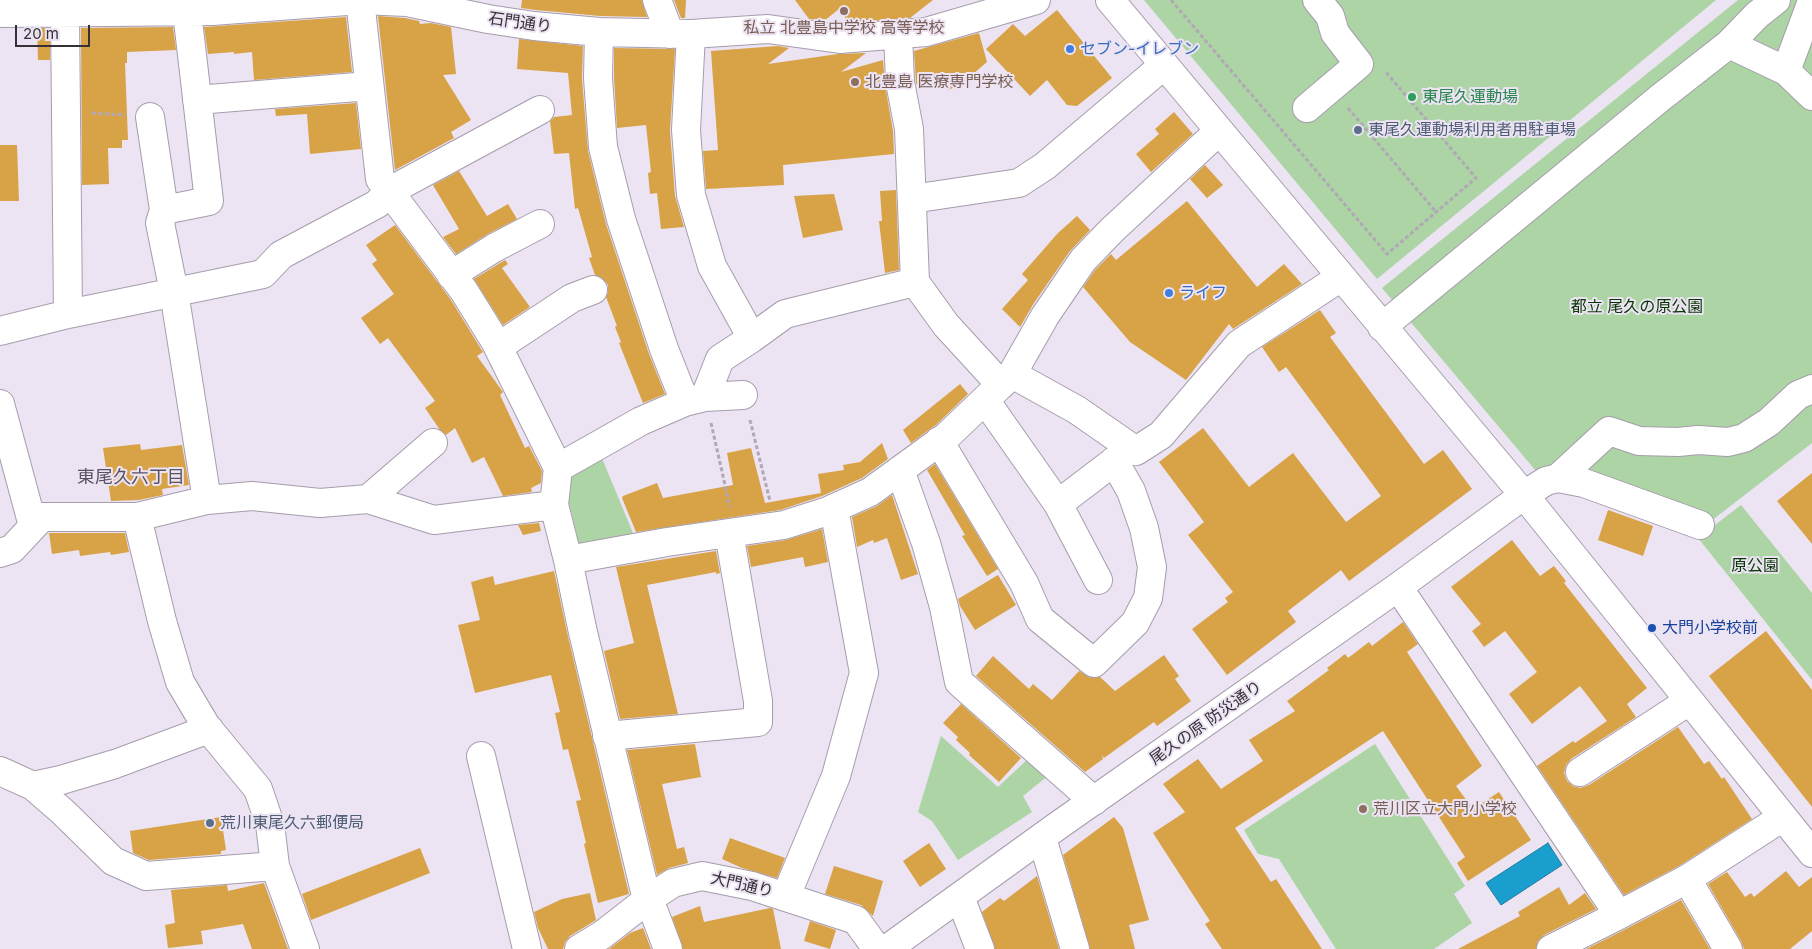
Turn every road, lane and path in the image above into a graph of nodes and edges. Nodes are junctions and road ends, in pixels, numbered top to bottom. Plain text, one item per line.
1 (360, 0) edge
2 (657, 0) edge
3 (1036, 0) edge
4 (1110, 0) edge
5 (1171, 0) edge
6 (1302, 0) edge
7 (1317, 0) edge
8 (1776, 0) edge
9 (391, 1) edge
10 (1812, 1) edge
11 (197, 8) edge
12 (65, 12) junction
13 (0, 13) edge
14 (599, 32) junction
15 (1335, 33) junction
16 (680, 34) junction
17 (898, 35) junction
18 (1729, 44) junction
19 (1369, 64) junction
20 (1164, 65) junction
21 (1786, 71) junction
22 (369, 86) junction
23 (1812, 96) edge
24 (197, 100) junction
25 (1346, 105) dead end
26 (1307, 108) dead end
27 (540, 110) dead end
28 (66, 111) junction
29 (150, 117) joint
30 (1220, 131) junction
31 (388, 192) junction
32 (912, 199) junction
33 (164, 210) junction
34 (1436, 212) junction
35 (540, 224) dead end
36 (451, 275) junction
37 (1341, 277) junction
38 (915, 282) junction
39 (593, 290) dead end
40 (174, 292) junction
41 (68, 314) junction
42 (1382, 327) junction
43 (0, 331) edge
44 (752, 338) junction
45 (498, 347) junction
46 (999, 386) junction
47 (1812, 389) edge
48 (743, 395) joint
49 (695, 400) junction
50 (0, 404) edge
51 (939, 442) junction
52 (433, 443) dead end
53 (1123, 455) junction
54 (558, 468) junction
55 (900, 470) junction
56 (1558, 478) junction
57 (1524, 495) junction
58 (368, 499) junction
59 (207, 500) junction
60 (1058, 504) junction
61 (554, 505) junction
62 (834, 508) junction
63 (137, 517) junction
64 (1700, 525) dead end
65 (33, 526) junction
66 (776, 527) junction
67 (732, 533) junction
68 (0, 554) edge
69 (568, 560) junction
70 (1098, 580) dead end
71 (1398, 587) junction
72 (1689, 701) junction
73 (209, 729) junction
74 (607, 736) junction
75 (482, 756) dead end
76 (0, 771) edge
77 (1580, 772) dead end
78 (33, 786) junction
79 (1094, 801) junction
80 (1784, 817) junction
81 (1042, 838) junction
82 (1812, 853) edge
83 (275, 866) junction
84 (1687, 878) junction
85 (786, 896) junction
86 (960, 897) junction
87 (646, 900) junction
88 (1619, 915) junction
89 (584, 948) edge
90 (305, 949) edge
91 (527, 949) edge
92 (668, 949) edge
93 (877, 949) edge
94 (887, 949) edge
95 (980, 949) edge
96 (1075, 949) edge
97 (1551, 949) edge
98 (1728, 949) edge

1 - 9 street, 石門通り
1 - 11 street, 石門通り
1 - 22 street
2 - 16 street
3 - 17 street, 石門通り
4 - 20 street
5 - 34 path
6 - 15 street
7 - 15 street
8 - 18 street
9 - 14 street, 石門通り
10 - 21 street
11 - 12 street, 石門通り
11 - 24 street
12 - 13 street, 石門通り
12 - 28 street
14 - 16 street, 石門通り
14 - 49 street
15 - 19 street
16 - 17 street, 石門通り
16 - 44 street
17 - 32 street
18 - 21 street
18 - 42 street
19 - 26 street
19 - 34 path
20 - 30 street
20 - 32 street
21 - 23 street
22 - 24 street
22 - 31 street
24 - 33 street
25 - 34 path
27 - 31 street
28 - 29 path
28 - 41 street
29 - 33 street
30 - 37 street
30 - 46 street
31 - 36 street
31 - 40 street
32 - 38 street
33 - 40 street
35 - 36 street
36 - 45 street
37 - 42 street
37 - 53 street
38 - 44 street
38 - 46 street
39 - 45 street
40 - 41 street
40 - 59 street
41 - 43 street
42 - 57 street
44 - 49 street
45 - 54 street
46 - 51 street
46 - 53 street
46 - 60 street
47 - 56 street, 尾久の原 防災通り
48 - 49 street
48 - 66 path
49 - 54 street
49 - 67 path
50 - 65 street
51 - 53 street
51 - 55 street
52 - 58 street
53 - 60 street
54 - 61 street
55 - 62 street
55 - 79 street
56 - 57 street, 尾久の原 防災通り
56 - 64 street
57 - 71 street, 尾久の原 防災通り
57 - 72 street
58 - 59 street
58 - 61 street
59 - 63 street
60 - 70 street
61 - 69 street
62 - 66 street
62 - 85 street
63 - 65 street
63 - 73 street
65 - 68 street
66 - 67 street
67 - 69 street
67 - 74 street
69 - 74 street
71 - 79 street, 尾久の原 防災通り
71 - 88 street
72 - 77 street
72 - 80 street
73 - 78 street
73 - 83 street
74 - 87 street
75 - 91 street
76 - 78 street
78 - 83 street
79 - 81 street, 尾久の原 防災通り
80 - 82 street
80 - 84 street
81 - 86 street, 尾久の原 防災通り
81 - 96 street
83 - 90 street
84 - 88 street
84 - 98 street
85 - 87 street, 大門通り
85 - 93 street, 大門通り
86 - 94 street, 尾久の原 防災通り
86 - 95 street
87 - 89 street, 大門通り
87 - 92 street
88 - 97 street

